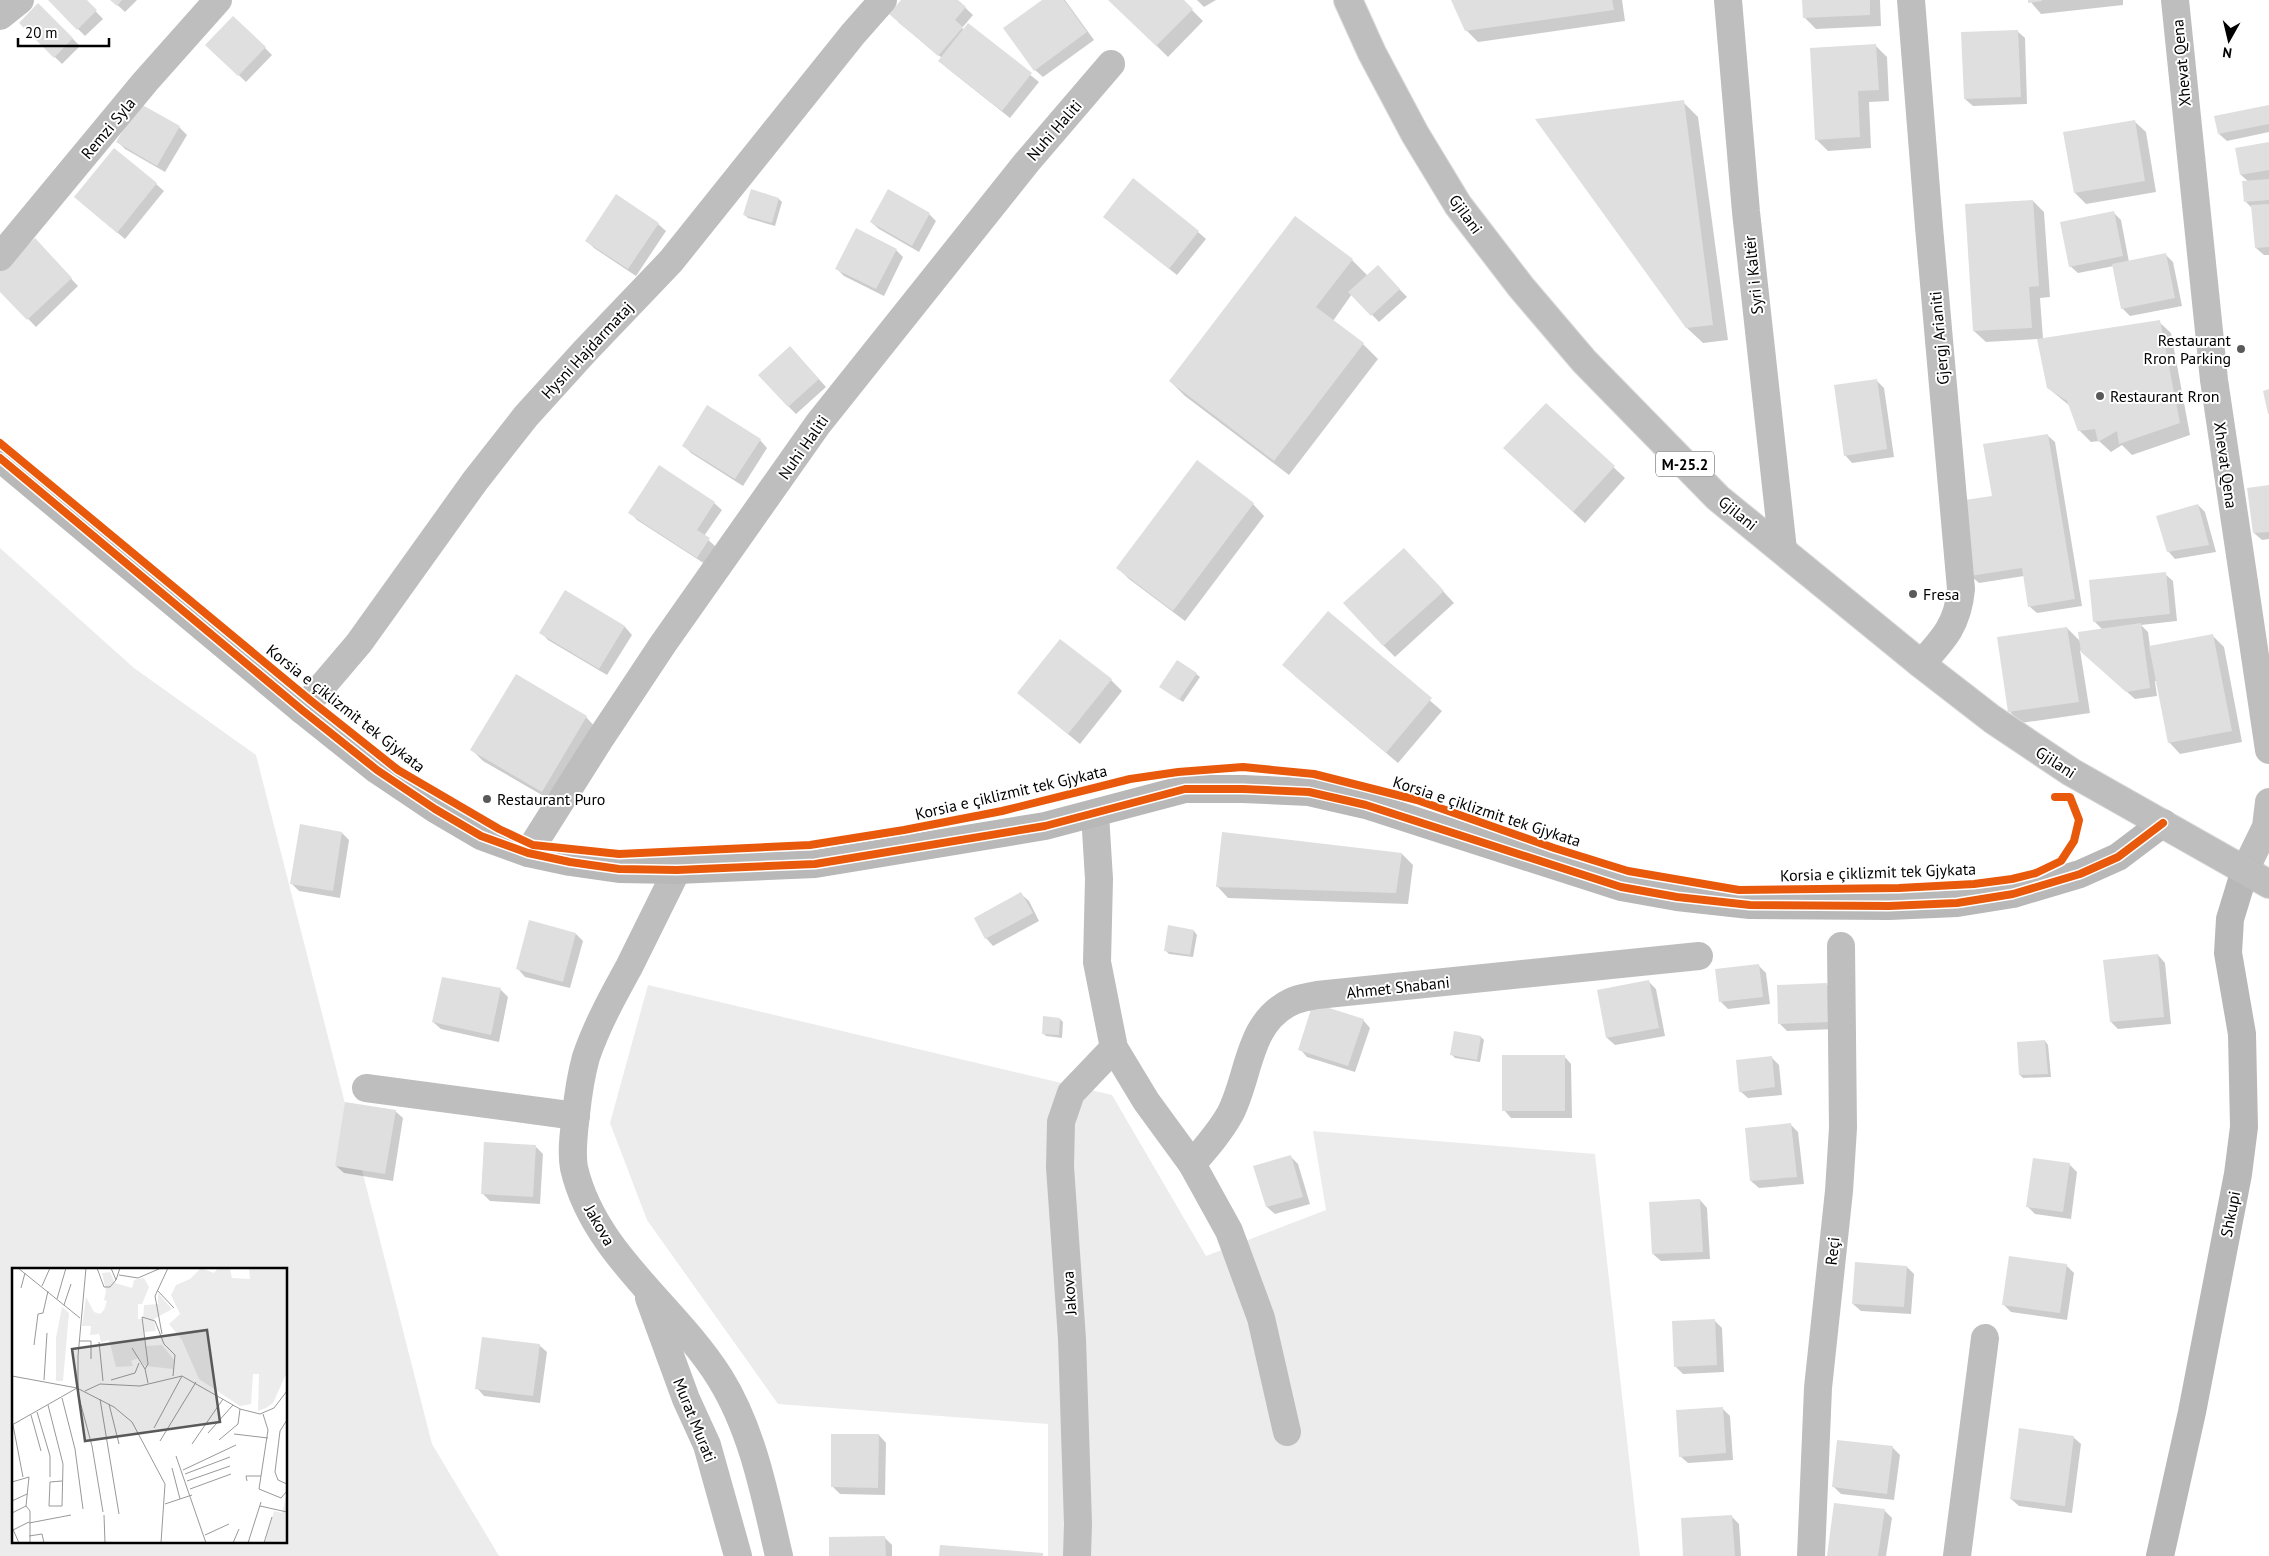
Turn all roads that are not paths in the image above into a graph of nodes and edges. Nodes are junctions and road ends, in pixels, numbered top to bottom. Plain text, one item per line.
1 (20, 0) edge
2 (218, 0) edge
3 (884, 0) edge
4 (1348, 0) edge
5 (1728, 0) edge
6 (1911, 0) edge
7 (2176, 0) edge
8 (0, 16) edge
9 (1111, 64) dead end
10 (0, 258) edge
11 (0, 458) edge
12 (1783, 550) junction
13 (1921, 664) junction
14 (302, 710) junction
15 (2269, 750) edge
16 (2269, 802) edge
17 (1095, 814) junction
18 (2163, 823) junction
19 (528, 853) junction
20 (677, 870) junction
21 (2245, 870) junction
22 (2269, 884) edge
23 (1841, 946) dead end
24 (1700, 956) dead end
25 (1114, 1048) junction
26 (366, 1088) dead end
27 (576, 1116) junction
28 (1192, 1164) junction
29 (645, 1286) junction
30 (1985, 1338) dead end
31 (1286, 1432) dead end
32 (738, 1556) edge
33 (779, 1556) edge
34 (1077, 1556) edge
35 (1811, 1556) edge
36 (1957, 1556) edge
37 (2160, 1556) edge

1 - 8 street
2 - 10 street, Remzi Syla
3 - 14 street, Hysni Hajdarmataj
4 - 12 street, Gjilani / M-25.2
5 - 12 street, Syri i Kaltër
6 - 13 street, Gjergj Arianiti
7 - 15 street, Xhevat Qena
9 - 19 street, Nuhi Haliti
11 - 14 street
12 - 13 street, Gjilani / M-25.2
13 - 18 street, Gjilani / M-25.2
14 - 19 street
16 - 21 street
17 - 18 street
17 - 20 street
17 - 25 street
18 - 21 street, Gjilani
19 - 20 street
20 - 27 street, Jakova
21 - 22 street, Gjilani
21 - 37 street, Shkupi
23 - 35 street, Reçi
24 - 28 street, Ahmet Shabani
25 - 28 street
25 - 34 street, Jakova
26 - 27 street
27 - 29 street, Jakova
28 - 31 street
29 - 32 street, Murat Murati
29 - 33 street, Jakova
30 - 36 street

